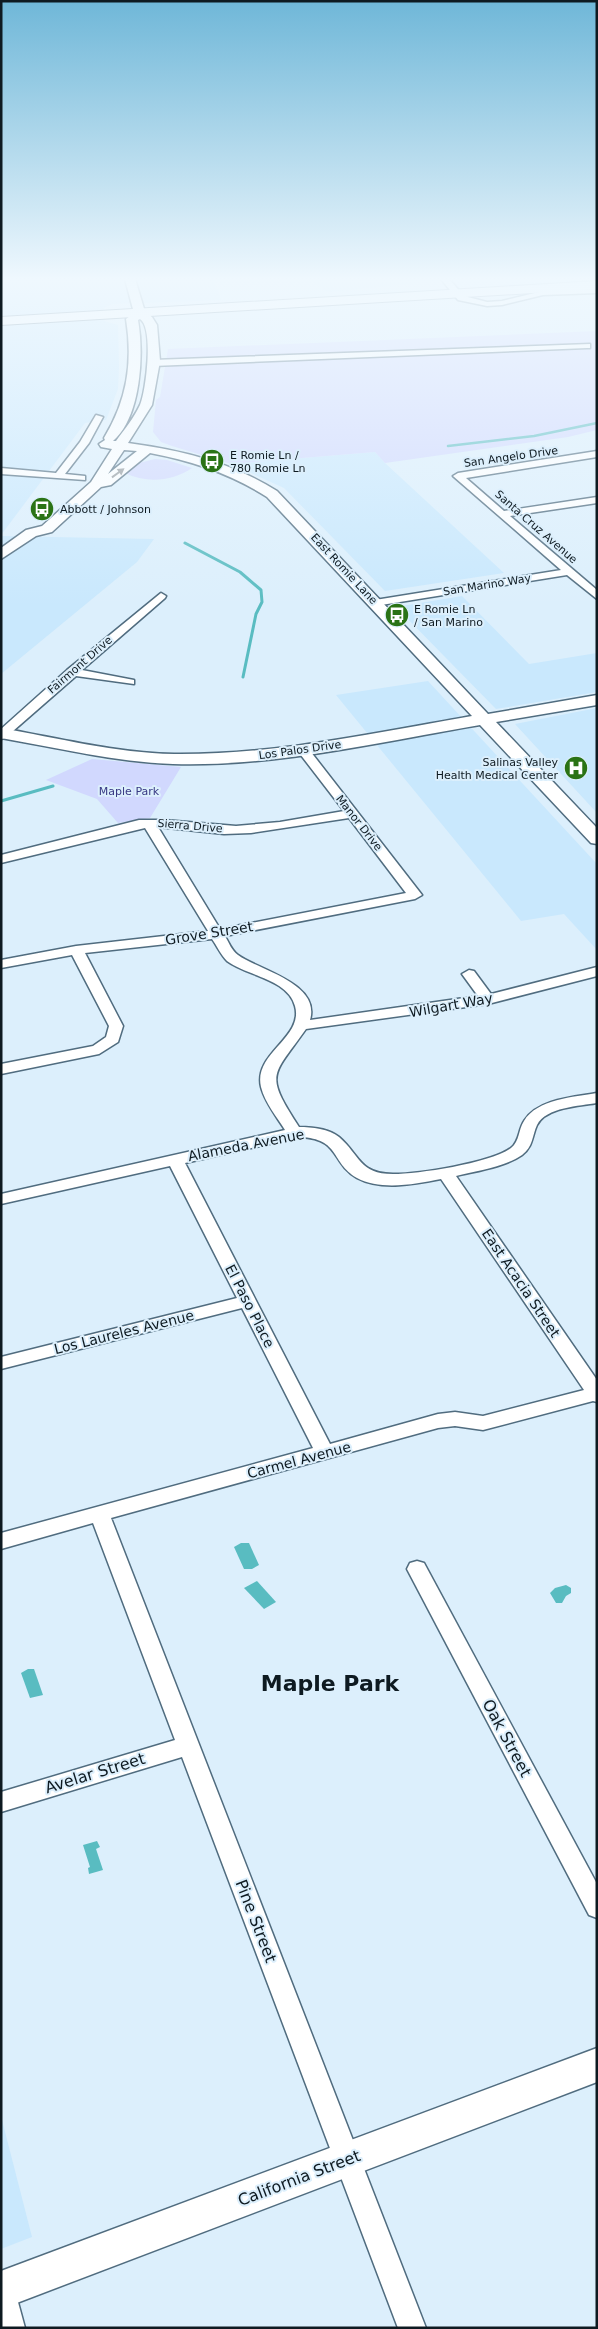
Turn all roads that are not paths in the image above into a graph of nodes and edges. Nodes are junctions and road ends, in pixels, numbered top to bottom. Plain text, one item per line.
1 (133, 388) edge
2 (147, 388) edge
3 (142, 412) junction
4 (99, 417) dead end
5 (112, 445) junction
6 (150, 452) junction
7 (597, 454) edge
8 (196, 460) junction
9 (1, 470) edge
10 (59, 475) junction
11 (458, 476) joint
12 (82, 478) junction
13 (97, 484) junction
14 (69, 490) dead end
15 (597, 500) edge
16 (43, 514) dead end
17 (502, 514) junction
18 (31, 533) junction
19 (1, 555) edge
20 (569, 572) junction
21 (161, 596) dead end
22 (597, 596) edge
23 (376, 603) junction
24 (71, 672) junction
25 (130, 682) dead end
26 (597, 700) edge
27 (484, 719) junction
28 (2, 733) edge
29 (303, 750) junction
30 (351, 814) junction
31 (149, 823) junction
32 (597, 839) edge
33 (1, 859) edge
34 (415, 894) joint
35 (216, 934) junction
36 (76, 950) junction
37 (1, 964) edge
38 (597, 971) edge
39 (469, 974) dead end
40 (488, 1000) junction
41 (302, 1025) junction
42 (1, 1069) edge
43 (597, 1098) edge
44 (294, 1132) junction
45 (175, 1159) junction
46 (445, 1172) junction
47 (1, 1199) edge
48 (247, 1301) junction
49 (1, 1362) edge
50 (596, 1394) edge
51 (325, 1453) junction
52 (100, 1514) junction
53 (1, 1541) edge
54 (417, 1569) dead end
55 (189, 1745) junction
56 (1, 1802) edge
57 (597, 1907) edge
58 (597, 2065) edge
59 (347, 2160) junction
60 (1, 2290) edge
61 (10, 2328) edge
62 (412, 2328) edge

1 - 5 main road
2 - 3 main road
3 - 5 main road
3 - 6 main road
4 - 10 street
5 - 6 main road, East Romie Lane
5 - 12 main road
5 - 13 main road
6 - 8 main road, East Romie Lane
6 - 8 main road
13 -> 6 main road
7 - 11 street, San Angelo Drive
8 - 23 main road, East Romie Lane
9 - 10 street
10 - 12 street
11 - 17 street, Santa Cruz Avenue
12 - 14 main road
13 - 18 main road
15 - 17 street
16 - 18 main road
17 - 20 street, Santa Cruz Avenue
18 - 19 main road
20 - 22 street, Santa Cruz Avenue
20 - 23 street, San Marino Way
21 - 24 street, Fairmont Drive
23 - 27 main road, East Romie Lane
24 - 25 street
24 - 28 street, Fairmont Drive
26 - 27 main road, Los Palos Drive
27 - 29 main road, Los Palos Drive
27 - 32 main road, East Romie Lane
28 - 29 main road, Los Palos Drive
29 - 30 street, Manor Drive
30 - 31 street, Sierra Drive
30 - 34 street, Manor Drive
31 - 33 street, Sierra Drive
31 - 35 street
34 - 35 street, Grove Street
35 - 36 street, Grove Street
35 - 41 street
36 - 37 street, Grove Street
36 - 42 street
38 - 40 street, Wilgart Way
39 - 40 street
40 - 41 street, Wilgart Way
41 - 44 street
43 - 46 street, Alameda Avenue
44 - 45 street, Alameda Avenue
44 - 46 street, Alameda Avenue
45 - 47 street, Alameda Avenue
45 - 48 street, El Paso Place
46 - 50 street, East Acacia Street
48 - 49 street, Los Laureles Avenue
48 - 51 street, El Paso Place
50 - 51 street, Carmel Avenue
51 - 52 street, Carmel Avenue
52 - 53 street, Carmel Avenue
52 - 55 street, Pine Street
54 - 57 street, Oak Street
55 - 56 street, Avelar Street
55 - 59 street, Pine Street
58 - 59 main road, California Street
59 - 60 main road, California Street
59 - 62 street, Pine Street
60 - 61 street

